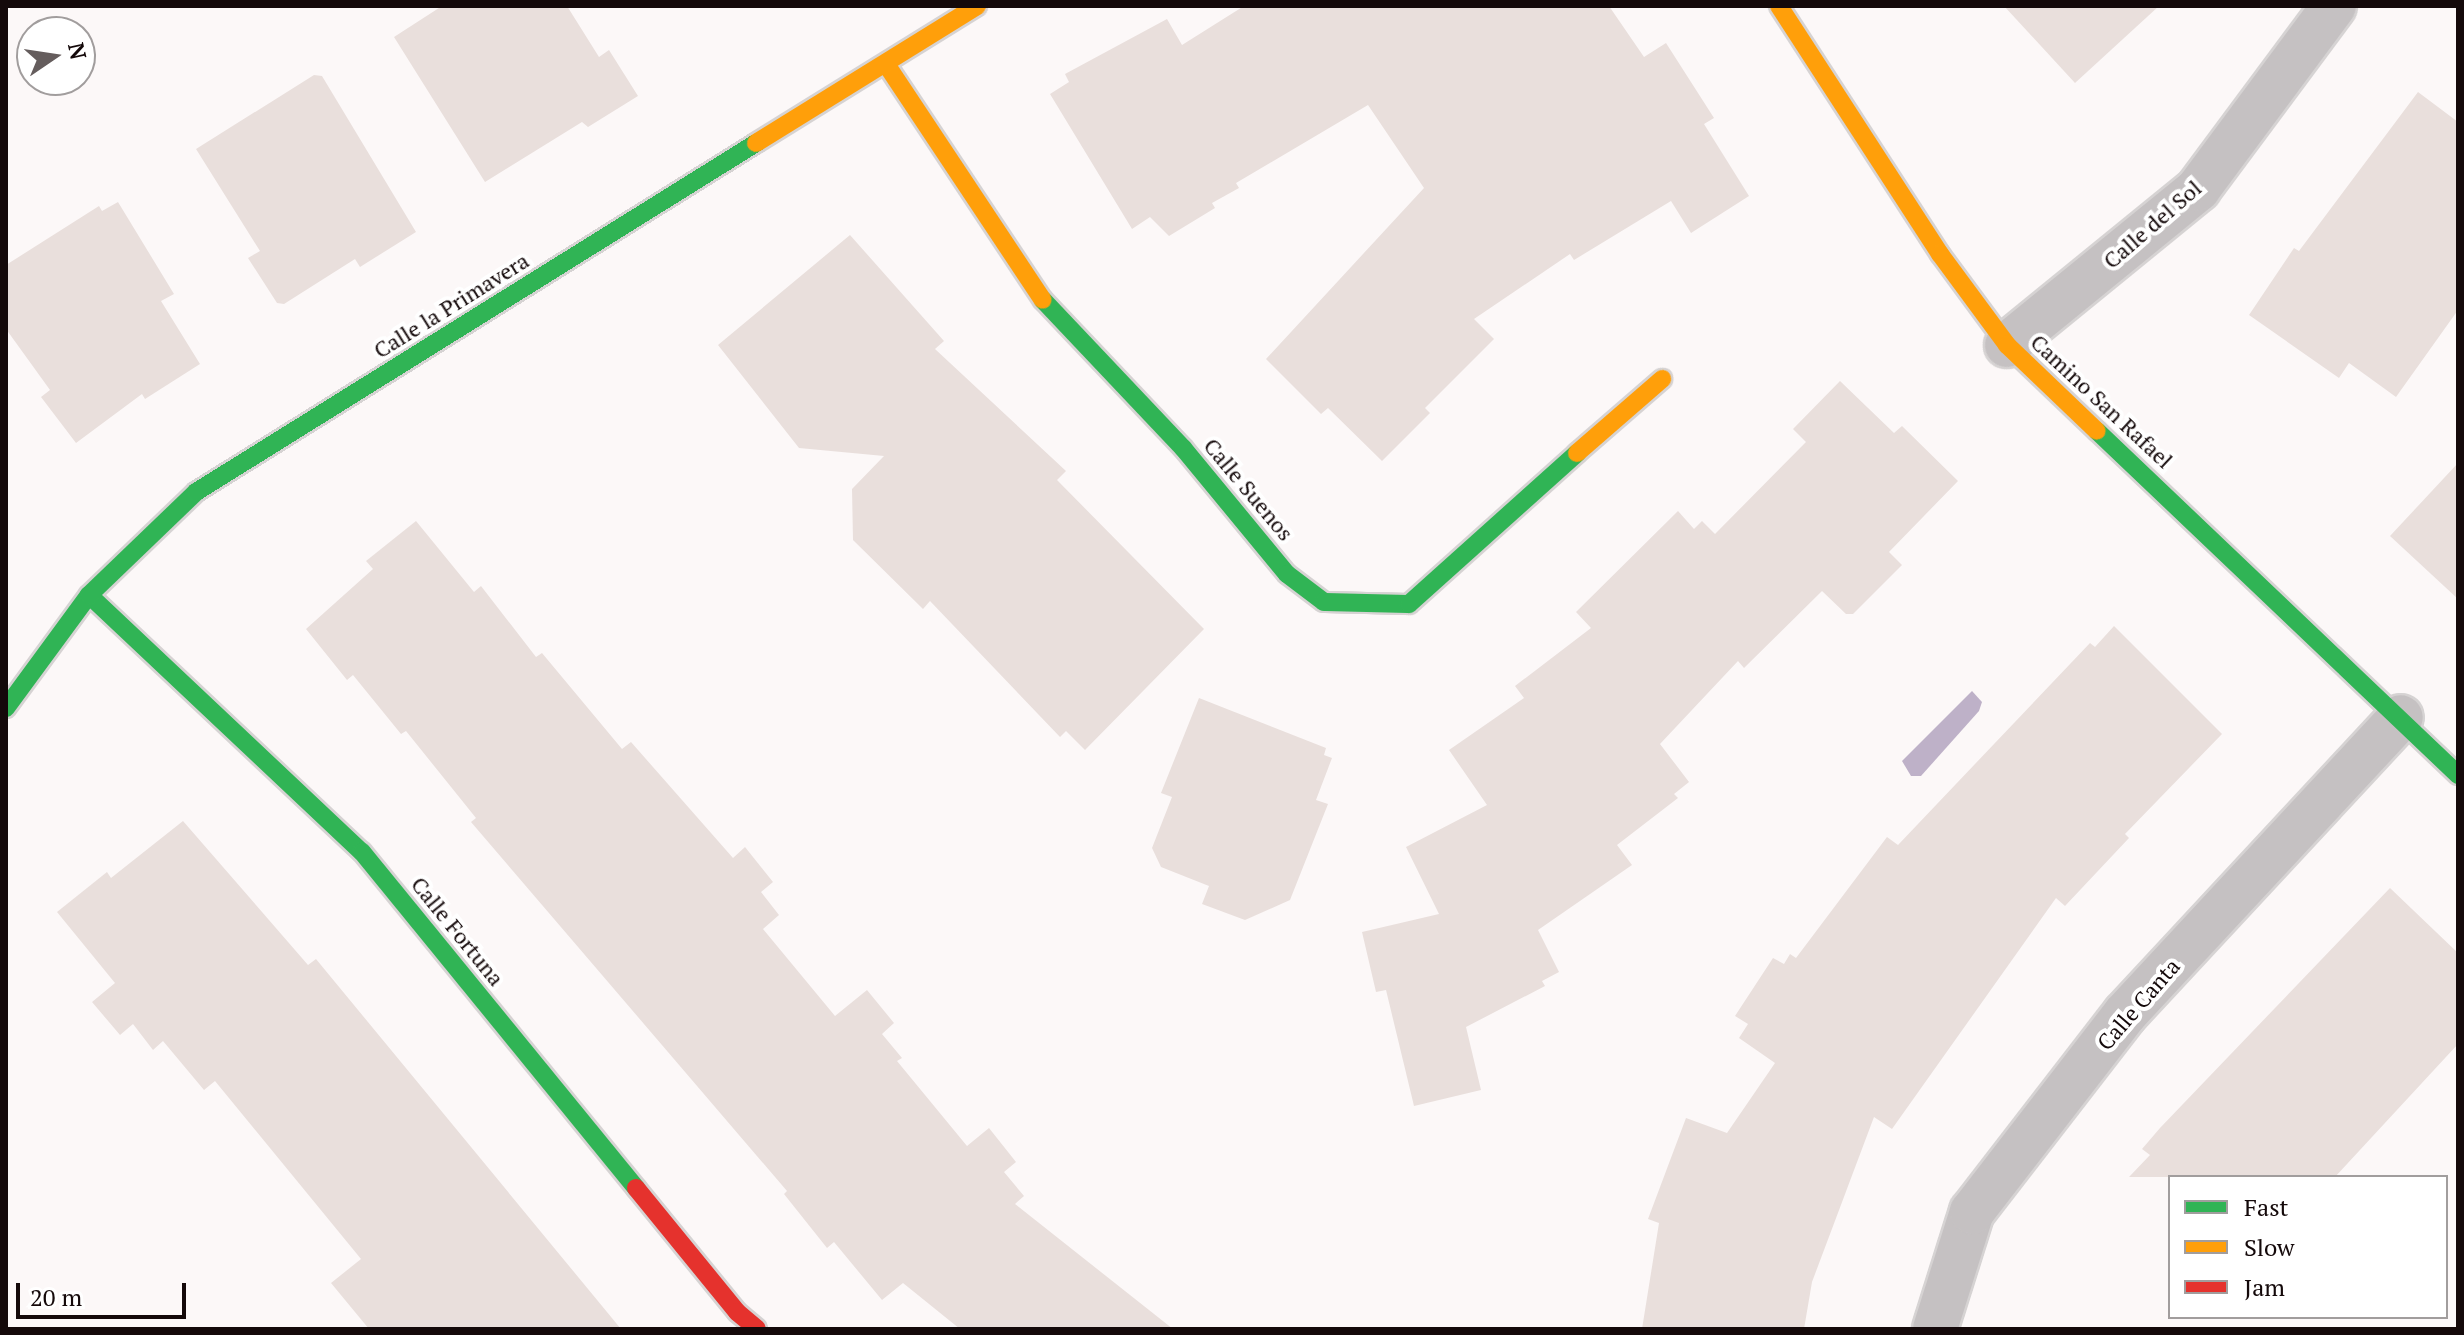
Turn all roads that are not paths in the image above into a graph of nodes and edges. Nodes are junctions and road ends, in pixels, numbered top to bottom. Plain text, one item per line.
1 (977, 6) edge
2 (1779, 6) edge
3 (2334, 6) edge
4 (886, 64) junction
5 (2007, 345) junction
6 (1662, 379) dead end
7 (89, 595) junction
8 (6, 708) edge
9 (2401, 717) junction
10 (2458, 775) edge
11 (1946, 1326) edge
12 (757, 1329) edge

1 - 4 street, Calle la Primavera
2 - 5 street, Camino San Rafael
3 - 5 street, Calle del Sol
4 - 6 street, Calle Suenos
4 - 7 street, Calle la Primavera
5 - 9 street, Camino San Rafael
7 - 8 street, Calle la Primavera
7 - 12 street, Calle Fortuna
9 - 10 street, Camino San Rafael
9 - 11 street, Calle Canta

